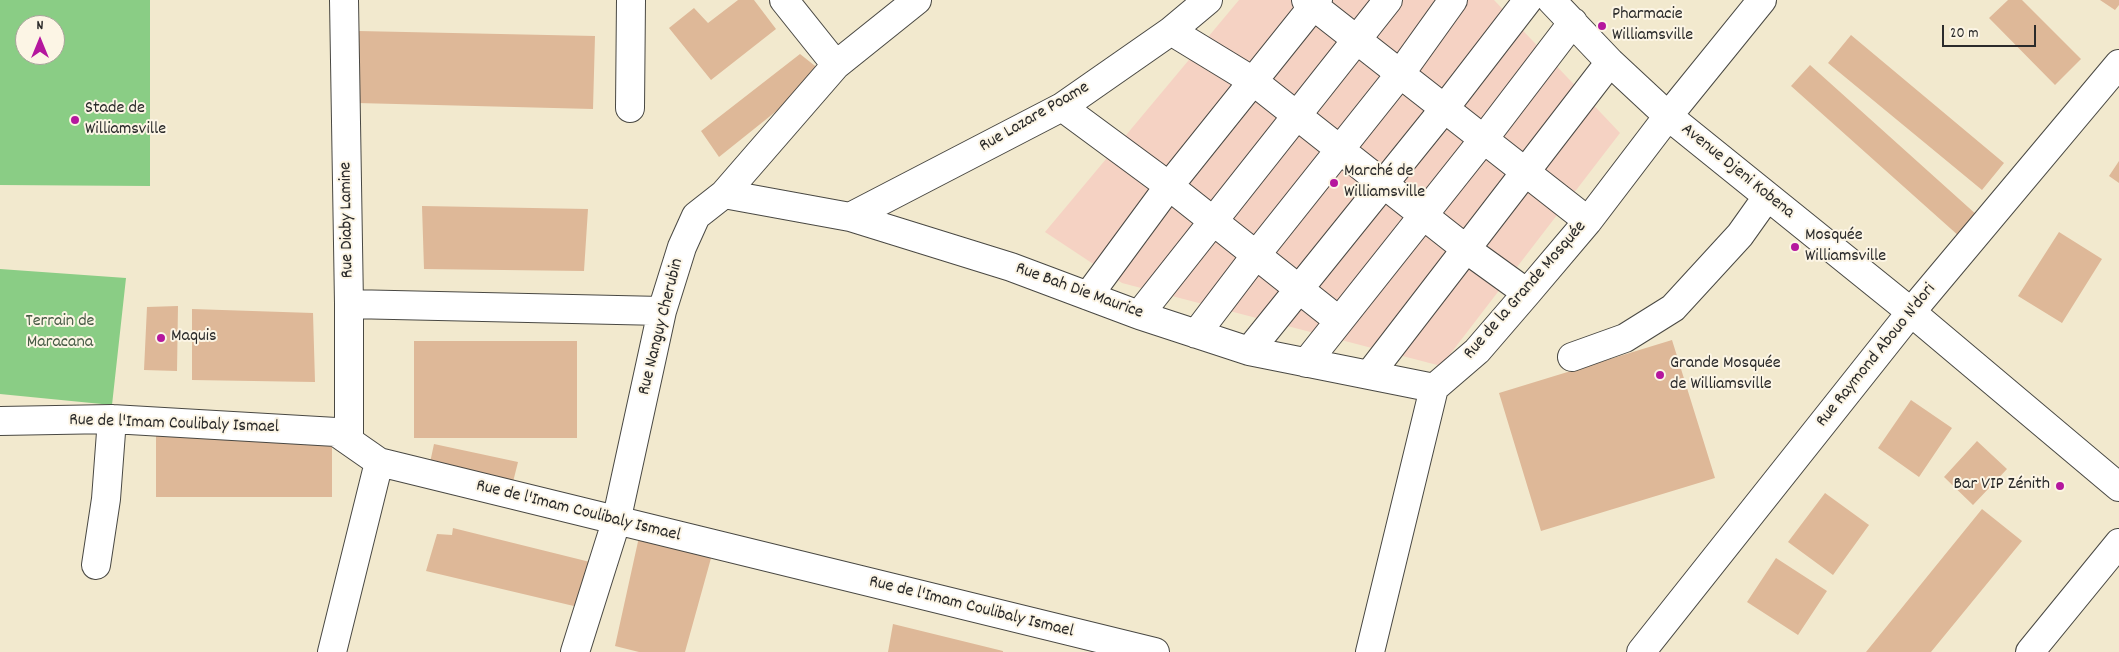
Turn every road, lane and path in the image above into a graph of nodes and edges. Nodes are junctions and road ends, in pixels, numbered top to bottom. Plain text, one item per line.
1 (344, 0) edge
2 (631, 0) edge
3 (784, 0) edge
4 (917, 0) edge
5 (1208, 0) edge
6 (1388, 0) edge
7 (1453, 0) edge
8 (1528, 0) edge
9 (1551, 0) edge
10 (1762, 0) edge
11 (1312, 2) edge
12 (1572, 22) junction
13 (1171, 31) junction
14 (1357, 40) junction
15 (1610, 62) junction
16 (2119, 64) edge
17 (836, 65) junction
18 (1400, 74) junction
19 (1253, 81) junction
20 (1062, 107) junction
21 (630, 108) dead end
22 (1444, 109) junction
23 (1297, 115) junction
24 (1668, 116) junction
25 (1483, 140) junction
26 (1340, 149) junction
27 (1526, 174) junction
28 (1384, 184) junction
29 (1169, 186) junction
30 (724, 194) junction
31 (1768, 197) junction
32 (1423, 215) junction
33 (850, 217) junction
34 (1212, 221) junction
35 (1588, 221) junction
36 (1466, 249) junction
37 (1256, 255) junction
38 (1300, 289) junction
39 (1527, 293) junction
40 (1088, 296) junction
41 (349, 304) junction
42 (662, 311) junction
43 (1911, 312) junction
44 (1139, 315) junction
45 (1338, 320) junction
46 (1196, 334) junction
47 (1249, 351) junction
48 (1572, 357) dead end
49 (1306, 362) junction
50 (1369, 375) junction
51 (1434, 388) junction
52 (112, 419) junction
53 (0, 421) edge
54 (349, 441) junction
55 (379, 462) junction
56 (2119, 487) edge
57 (616, 522) junction
58 (2119, 543) edge
59 (96, 565) dead end
60 (332, 652) edge
61 (575, 652) edge
62 (1155, 652) edge
63 (1370, 652) edge
64 (1641, 652) edge
65 (2030, 652) edge

1 - 41 street, Rue Diaby Lamine
2 - 21 street
3 - 17 street
4 - 17 street, Rue Nanguy Cherubin
5 - 13 street, Rue Lazare Poame
6 - 14 street
7 - 18 street
8 - 22 street
9 - 12 street, Avenue Djeni Kobena
10 - 24 street, Rue de la Grande Mosquée
11 - 14 street
11 - 19 street
12 - 15 street, Avenue Djeni Kobena
12 - 25 street
13 - 19 street
13 - 20 street, Rue Lazare Poame
14 - 18 street
14 - 23 street
15 - 24 street, Avenue Djeni Kobena
15 - 27 street
16 - 43 street, Rue Raymond Abouo N'dori
17 - 30 street, Rue Nanguy Cherubin
18 - 22 street
18 - 26 street
19 - 23 street
19 - 29 street
20 - 29 street
20 - 33 street, Rue Lazare Poame
22 - 25 street
22 - 28 street
23 - 26 street
23 - 34 street
24 - 31 street, Avenue Djeni Kobena
24 - 35 street, Rue de la Grande Mosquée
25 - 27 street
25 - 32 street
26 - 28 street
26 - 37 street
27 - 35 street
27 - 36 street
28 - 32 street
28 - 38 street
29 - 34 street
29 - 40 street
30 - 33 street, Rue Bah Die Maurice
30 - 42 street, Rue Nanguy Cherubin
31 - 43 street, Avenue Djeni Kobena
31 - 48 street
32 - 36 street
32 - 45 street
33 - 40 street, Rue Bah Die Maurice
34 - 37 street
34 - 44 street
35 - 39 street, Rue de la Grande Mosquée
36 - 39 street
36 - 50 street
37 - 38 street
37 - 46 street
38 - 45 street
38 - 47 street
39 - 51 street, Rue de la Grande Mosquée
40 - 44 street, Rue Bah Die Maurice
41 - 42 street
41 - 54 street, Rue Diaby Lamine
42 - 57 street, Rue Nanguy Cherubin
43 - 56 street, Avenue Djeni Kobena
43 - 64 street, Rue Raymond Abouo N'dori
44 - 46 street, Rue Bah Die Maurice
45 - 49 street
46 - 47 street, Rue Bah Die Maurice
47 - 49 street, Rue Bah Die Maurice
49 - 50 street, Rue Bah Die Maurice
50 - 51 street, Rue Bah Die Maurice
51 - 63 street
52 - 53 street, Rue de l'Imam Coulibaly Ismael
52 - 54 street, Rue de l'Imam Coulibaly Ismael
52 - 59 street
54 - 55 street, Rue de l'Imam Coulibaly Ismael
55 - 57 street, Rue de l'Imam Coulibaly Ismael
55 - 60 street
57 - 61 street, Rue Nanguy Cherubin
57 - 62 street, Rue de l'Imam Coulibaly Ismael
58 - 65 street

